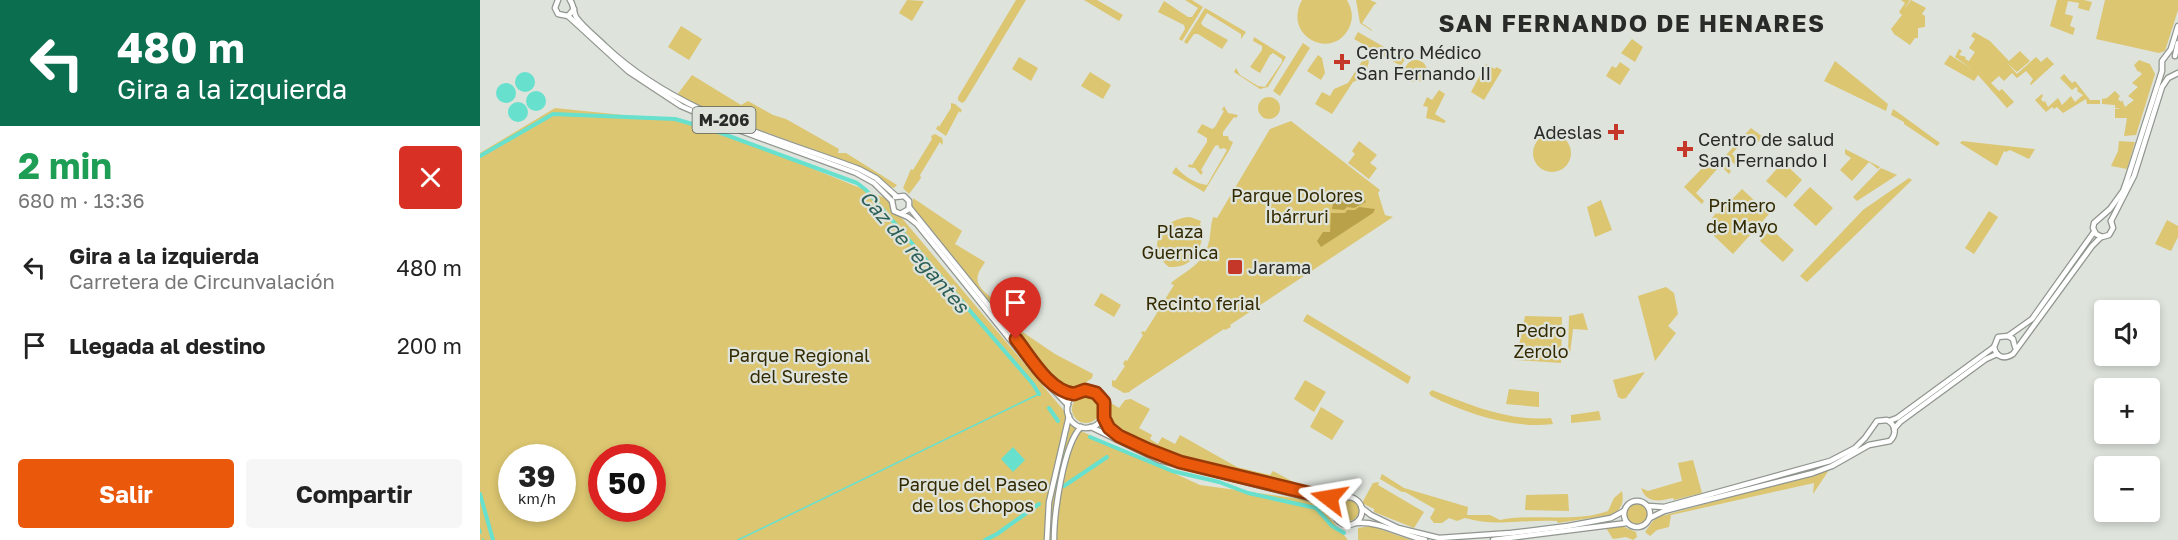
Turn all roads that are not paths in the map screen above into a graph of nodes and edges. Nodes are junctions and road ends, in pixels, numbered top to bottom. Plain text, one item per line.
1 (570, 0) edge
2 (555, 1) edge
3 (574, 9) junction
4 (568, 16) junction
5 (2178, 26) edge
6 (2178, 43) edge
7 (2166, 56) junction
8 (2176, 57) edge
9 (2162, 71) junction
10 (2176, 73) edge
11 (896, 196) junction
12 (892, 201) junction
13 (909, 207) junction
14 (902, 213) junction
15 (2102, 218) junction
16 (2111, 221) junction
17 (2094, 232) junction
18 (2101, 237) junction
19 (2008, 336) junction
20 (1994, 347) junction
21 (2015, 347) junction
22 (1997, 354) junction
23 (1074, 394) junction
24 (1068, 405) junction
25 (1104, 415) junction
26 (1069, 416) junction
27 (1888, 421) junction
28 (1081, 427) junction
29 (1091, 427) junction
30 (1894, 429) junction
31 (1872, 430) junction
32 (1879, 442) junction
33 (1339, 499) junction
34 (1648, 506) junction
35 (1362, 508) junction
36 (1624, 511) junction
37 (1334, 514) junction
38 (1650, 518) junction
39 (1356, 523) junction
40 (1627, 523) junction
41 (1047, 540) edge
42 (1054, 540) edge
43 (1425, 540) edge
44 (1493, 540) edge

1 - 3 main road, M-206
2 - 4 main road, M-206
3 - 4 main road
3 - 11 main road, M-206
4 - 12 main road, M-206
5 - 7 main road
6 - 8 main road
7 - 8 main road
7 - 9 main road
9 - 10 main road
9 - 15 main road
10 - 16 main road
11 - 12 main road
11 - 13 main road, M-206
12 - 14 main road, M-206
13 - 14 main road
13 - 23 main road, M-206
14 - 24 main road, M-206
15 - 16 main road
15 - 17 main road
16 - 18 main road
17 - 18 main road
17 - 19 main road
18 - 21 main road
19 - 20 main road
19 - 21 main road
20 - 22 main road
20 - 27 main road
21 - 22 main road
22 - 30 main road
23 - 24 main road
23 - 25 main road, M-206
24 - 26 main road
25 - 29 main road
25 - 33 main road
26 - 28 main road
26 - 41 main road
27 - 30 main road
27 - 31 main road
28 - 29 main road
28 - 42 main road
29 - 37 main road
30 - 32 main road
31 - 32 main road
31 - 34 main road
32 - 38 main road
33 - 35 main road
33 - 37 main road
34 - 36 main road
34 - 38 main road
35 - 36 main road
35 - 39 main road
36 - 40 main road
37 - 39 main road
38 - 40 main road
39 - 43 main road
40 - 44 main road

